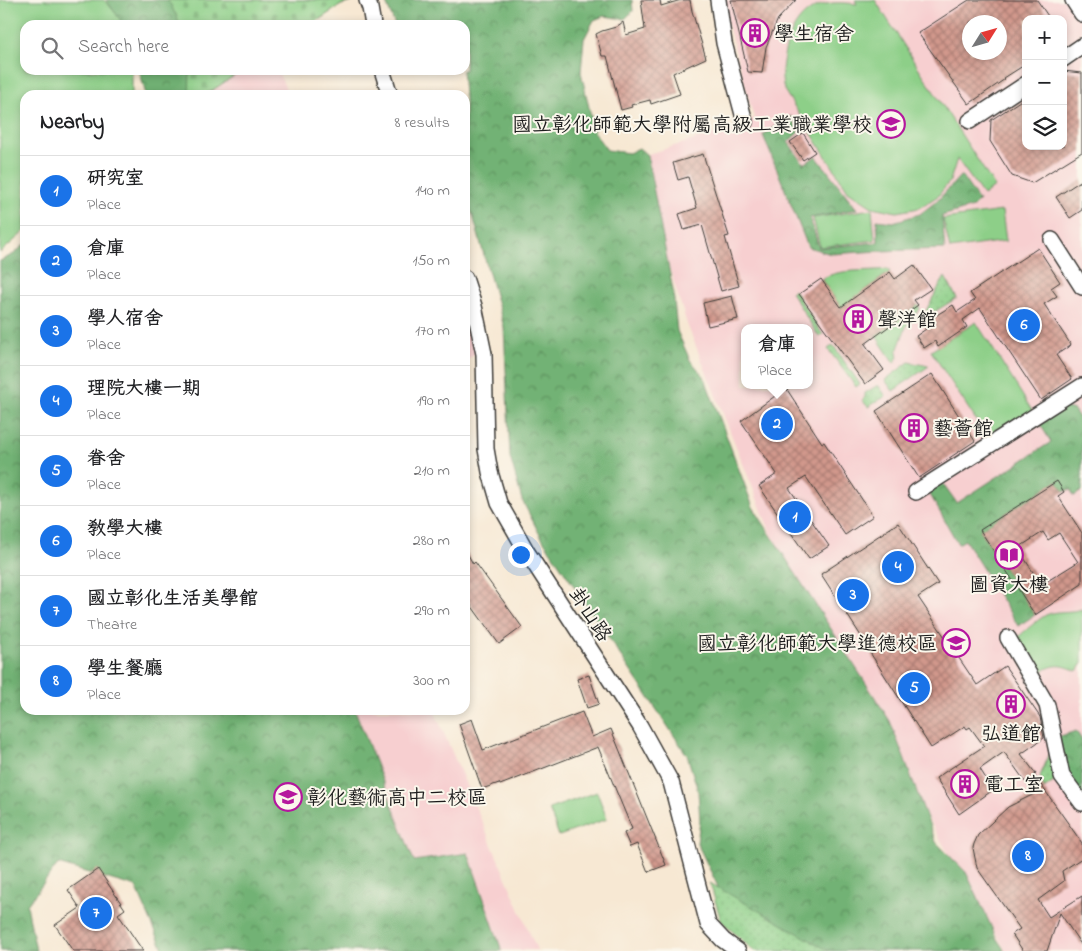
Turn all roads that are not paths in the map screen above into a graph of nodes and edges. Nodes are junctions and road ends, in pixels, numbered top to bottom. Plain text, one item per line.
1 (367, 0) edge
2 (718, 0) edge
3 (1073, 0) edge
4 (1082, 14) edge
5 (372, 20) edge
6 (1082, 46) edge
7 (1067, 56) edge
8 (384, 75) edge
9 (1022, 87) edge
10 (388, 90) edge
11 (746, 122) dead end
12 (970, 122) dead end
13 (1052, 240) dead end
14 (1082, 287) edge
15 (470, 294) edge
16 (1082, 386) edge
17 (916, 492) dead end
18 (1008, 638) dead end
19 (1082, 803) edge
20 (738, 951) edge

1 - 5 street
2 - 11 street
3 - 4 street
6 - 7 street
8 - 10 street
9 - 12 street
13 - 14 street
15 - 20 street, 卦山路
16 - 17 street
18 - 19 street

